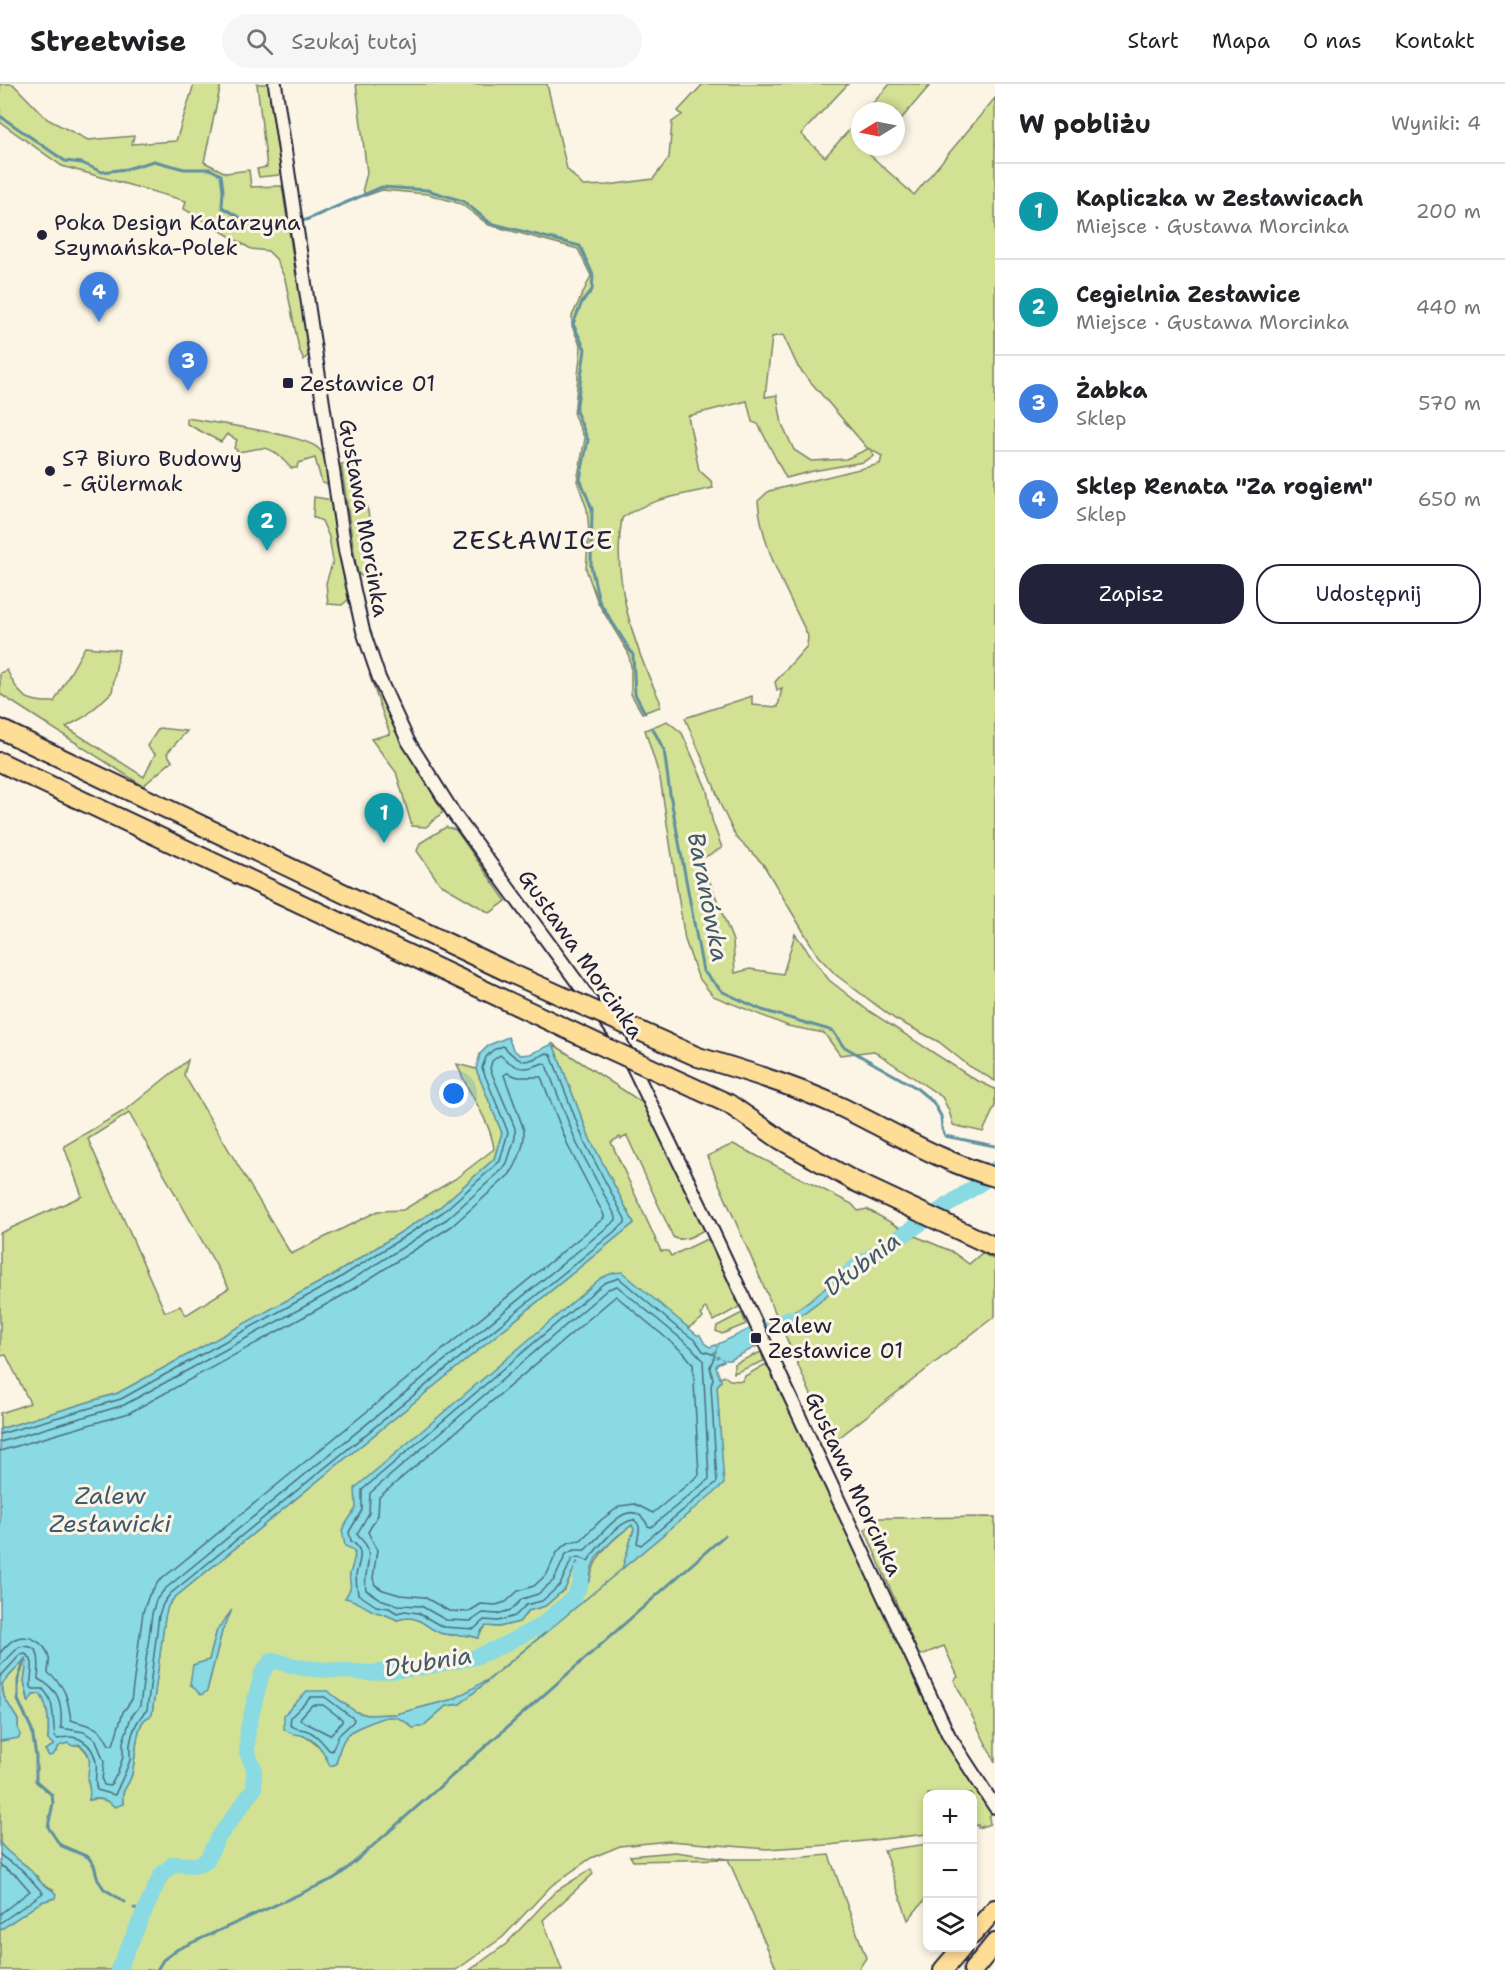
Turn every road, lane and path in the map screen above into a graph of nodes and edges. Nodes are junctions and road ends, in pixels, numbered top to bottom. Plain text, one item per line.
1 (275, 84) edge
2 (0, 729) edge
3 (0, 762) edge
4 (995, 1177) edge
5 (995, 1247) edge
6 (995, 1807) edge
7 (995, 1909) edge
8 (977, 1929) edge
9 (995, 1943) edge
10 (958, 1952) edge
11 (943, 1970) edge
12 (973, 1970) edge

1 - 6 street, Gustawa Morcinka
2 - 4 highway, bridge
3 - 5 highway, bridge
7 - 8 highway
9 - 12 highway
10 - 11 highway

